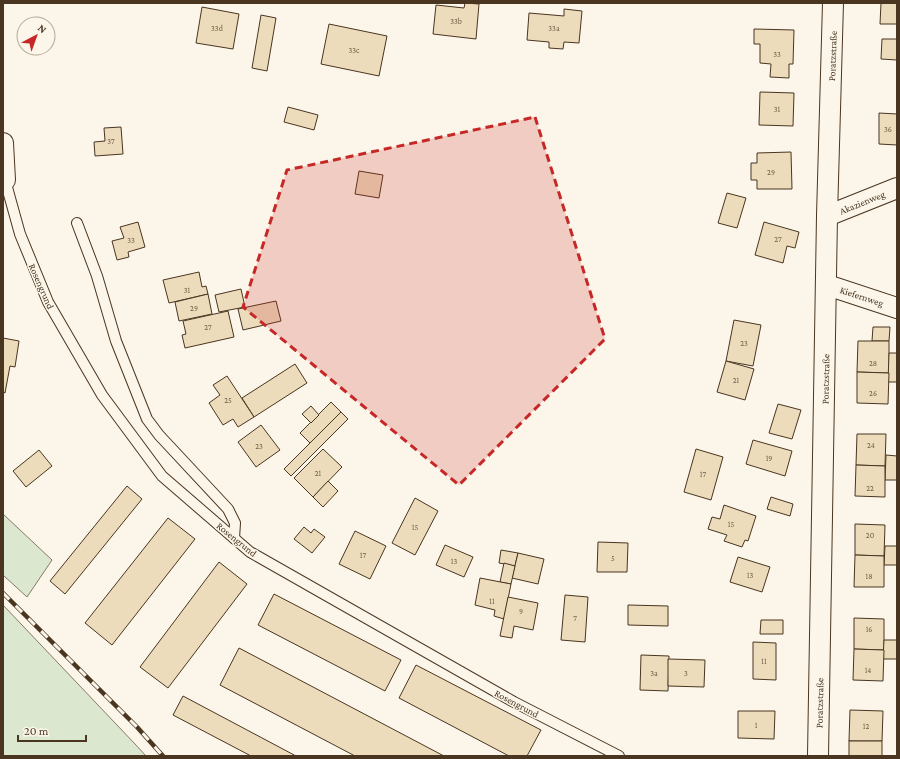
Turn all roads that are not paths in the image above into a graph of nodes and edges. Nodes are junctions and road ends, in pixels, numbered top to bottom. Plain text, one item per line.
1 (833, 3) edge
2 (3, 143) edge
3 (4, 179) edge
4 (897, 188) edge
5 (827, 216) junction
6 (77, 223) dead end
7 (827, 284) junction
8 (897, 308) edge
9 (234, 538) junction
10 (619, 756) edge
11 (818, 756) edge

1 - 5 street, Poratzstraße
2 - 3 street
3 - 9 lane, Rosengrund
4 - 5 street, Akazienweg
5 - 7 street, Poratzstraße
6 - 9 lane
7 - 8 street, Kiefernweg
7 - 11 street, Poratzstraße
9 - 10 lane, Rosengrund

